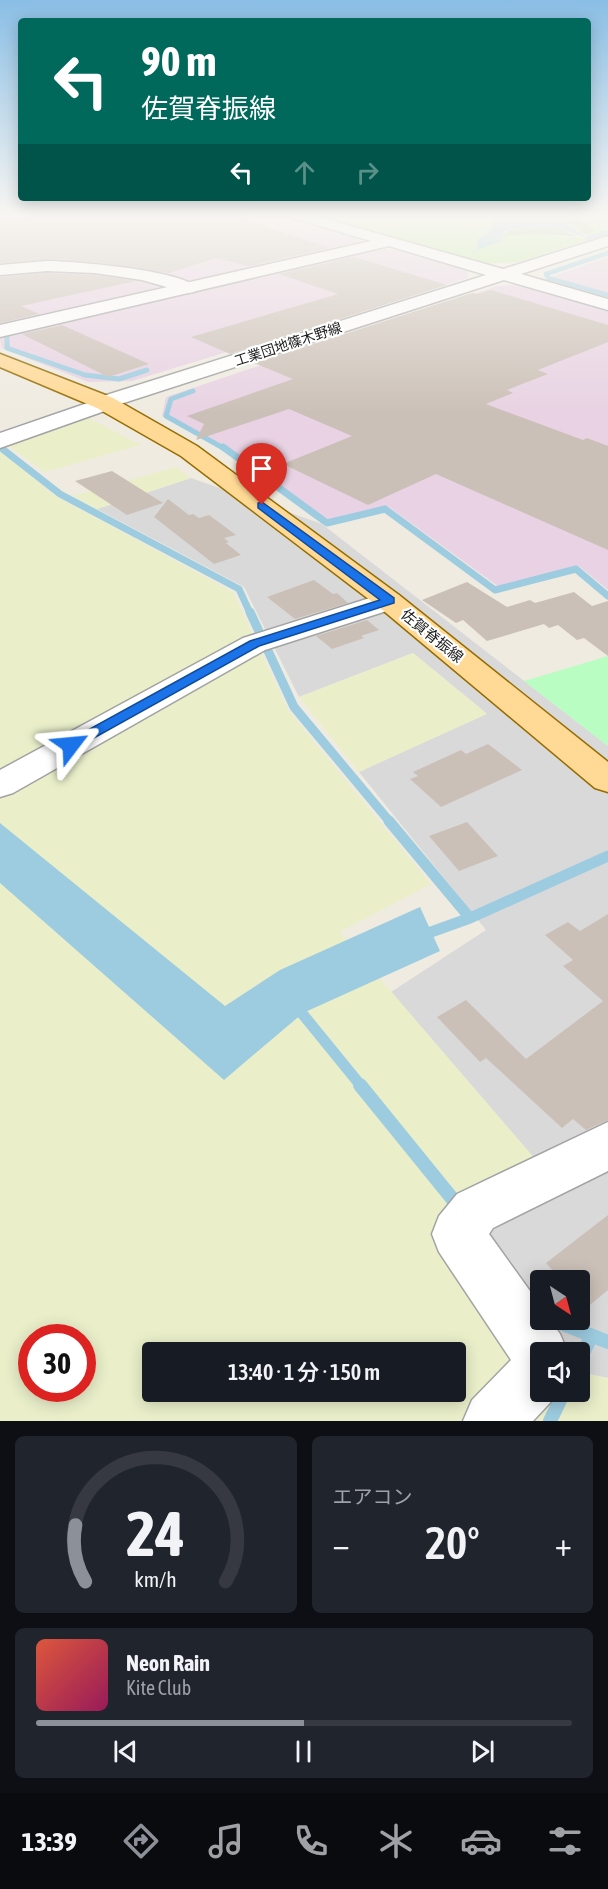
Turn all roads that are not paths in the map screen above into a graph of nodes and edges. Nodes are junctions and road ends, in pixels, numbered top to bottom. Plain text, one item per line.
1 (169, 281) edge
2 (217, 281) edge
3 (482, 281) edge
4 (524, 281) edge
5 (188, 288) junction
6 (608, 305) edge
7 (0, 331) edge
8 (0, 360) edge
9 (105, 404) junction
10 (0, 441) edge
11 (389, 601) junction
12 (608, 780) edge
13 (0, 785) edge
14 (608, 1144) edge
15 (533, 1342) edge
16 (530, 1382) edge
17 (493, 1421) edge

1 - 5 street
2 - 5 street
3 - 9 street, 工業団地篠木野線
4 - 6 street
5 - 7 street
8 - 9 main road, 佐賀脊振線
9 - 10 street, 工業団地篠木野線
9 - 11 main road, 佐賀脊振線
11 - 12 main road, 佐賀脊振線
11 - 13 street
14 - 15 street
16 - 17 street

